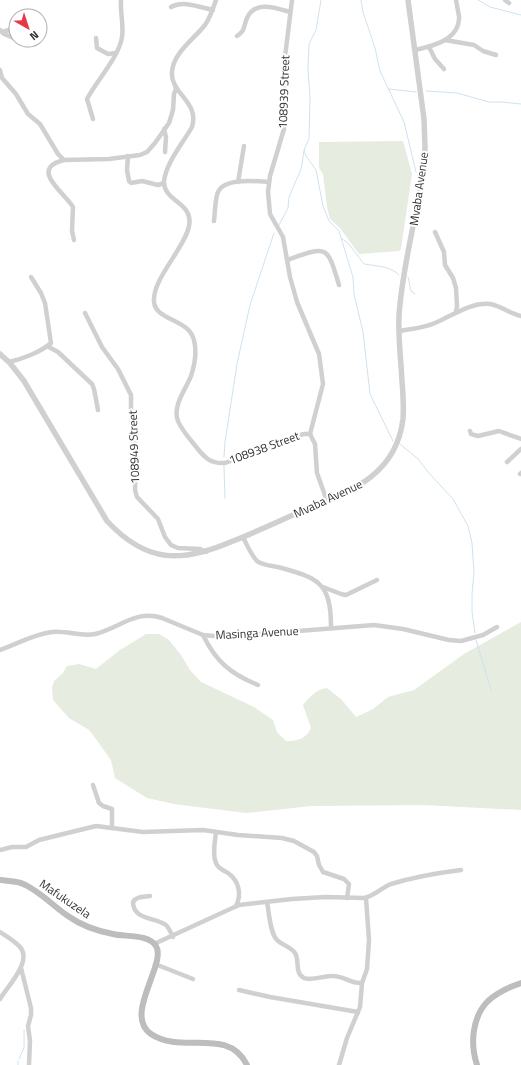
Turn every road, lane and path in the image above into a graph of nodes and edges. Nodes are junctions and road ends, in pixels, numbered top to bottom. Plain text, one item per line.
1 (120, 0) edge
2 (216, 0) edge
3 (292, 0) edge
4 (408, 0) edge
5 (456, 0) edge
6 (171, 7) dead end
7 (213, 10) junction
8 (290, 12) junction
9 (236, 36) dead end
10 (96, 38) dead end
11 (445, 40) junction
12 (429, 47) junction
13 (415, 50) junction
14 (116, 53) junction
15 (496, 55) dead end
16 (444, 69) dead end
17 (0, 70) edge
18 (1, 78) edge
19 (174, 84) junction
20 (93, 119) dead end
21 (164, 129) junction
22 (244, 146) dead end
23 (165, 152) dead end
24 (128, 156) junction
25 (64, 160) junction
26 (238, 182) junction
27 (269, 182) junction
28 (164, 183) junction
29 (214, 221) dead end
30 (436, 232) dead end
31 (74, 240) dead end
32 (287, 260) junction
33 (31, 277) dead end
34 (339, 285) dead end
35 (456, 312) junction
36 (85, 313) dead end
37 (521, 316) edge
38 (399, 331) junction
39 (47, 346) junction
40 (0, 354) edge
41 (9, 362) junction
42 (98, 410) dead end
43 (470, 431) dead end
44 (310, 434) junction
45 (521, 439) edge
46 (521, 449) edge
47 (507, 462) dead end
48 (327, 501) junction
49 (243, 538) junction
50 (206, 552) junction
51 (377, 580) dead end
52 (322, 587) junction
53 (331, 627) junction
54 (497, 627) dead end
55 (203, 635) junction
56 (0, 650) edge
57 (258, 685) dead end
58 (93, 785) dead end
59 (112, 828) junction
60 (216, 832) junction
61 (0, 850) edge
62 (461, 870) dead end
63 (0, 880) edge
64 (150, 896) dead end
65 (347, 898) junction
66 (366, 898) junction
67 (267, 902) junction
68 (236, 906) junction
69 (0, 932) edge
70 (172, 937) junction
71 (154, 944) junction
72 (155, 964) junction
73 (21, 968) junction
74 (193, 979) dead end
75 (362, 983) junction
76 (521, 983) edge
77 (239, 990) dead end
78 (0, 999) edge
79 (358, 1012) junction
80 (30, 1065) edge
81 (247, 1065) edge
82 (339, 1065) edge
83 (477, 1065) edge

1 - 14 street
2 - 7 street
3 - 8 street, 108939 Street
4 - 13 street, Mvaba Avenue
5 - 11 street
6 - 7 street
7 - 19 street
8 - 9 street
8 - 27 street, 108939 Street
10 - 14 street
11 - 12 street
11 - 15 street
12 - 13 street
12 - 16 street
13 - 38 street, Mvaba Avenue
14 - 20 street
17 - 18 street
18 - 25 street
19 - 21 street
19 - 28 street
21 - 23 street
21 - 24 street
22 - 26 street
24 - 25 street
24 - 28 street
25 - 31 street
26 - 27 street
26 - 29 street
27 - 32 street, 108939 Street
28 - 44 street, 108938 Street
30 - 35 street
32 - 34 street
32 - 44 street, 108939 Street
33 - 39 street
35 - 37 street
35 - 38 street
36 - 50 street, 108949 Street
38 - 48 street, Mvaba Avenue
39 - 41 street
39 - 42 street
40 - 41 street, Mvaba Avenue
41 - 50 street, Mvaba Avenue
43 - 45 street
44 - 48 street, 108938 Street
46 - 47 street
48 - 49 street, Mvaba Avenue
49 - 50 street, Mvaba Avenue
49 - 52 street
51 - 52 street
52 - 53 street
53 - 54 street, Masinga Avenue
53 - 55 street, Masinga Avenue
55 - 56 street, Masinga Avenue
55 - 57 street
58 - 59 street
59 - 60 street
59 - 61 street
60 - 65 street
60 - 68 street
62 - 66 street
63 - 71 main road, Mafukuzela
64 - 70 street
65 - 66 street
65 - 67 street
66 - 75 street
67 - 68 street
67 - 75 street
68 - 70 street
69 - 73 street
70 - 71 street
71 - 72 main road
72 - 74 street
72 - 81 main road
73 - 78 street
73 - 80 street
75 - 79 street
76 - 83 main road
77 - 79 street
79 - 82 street

